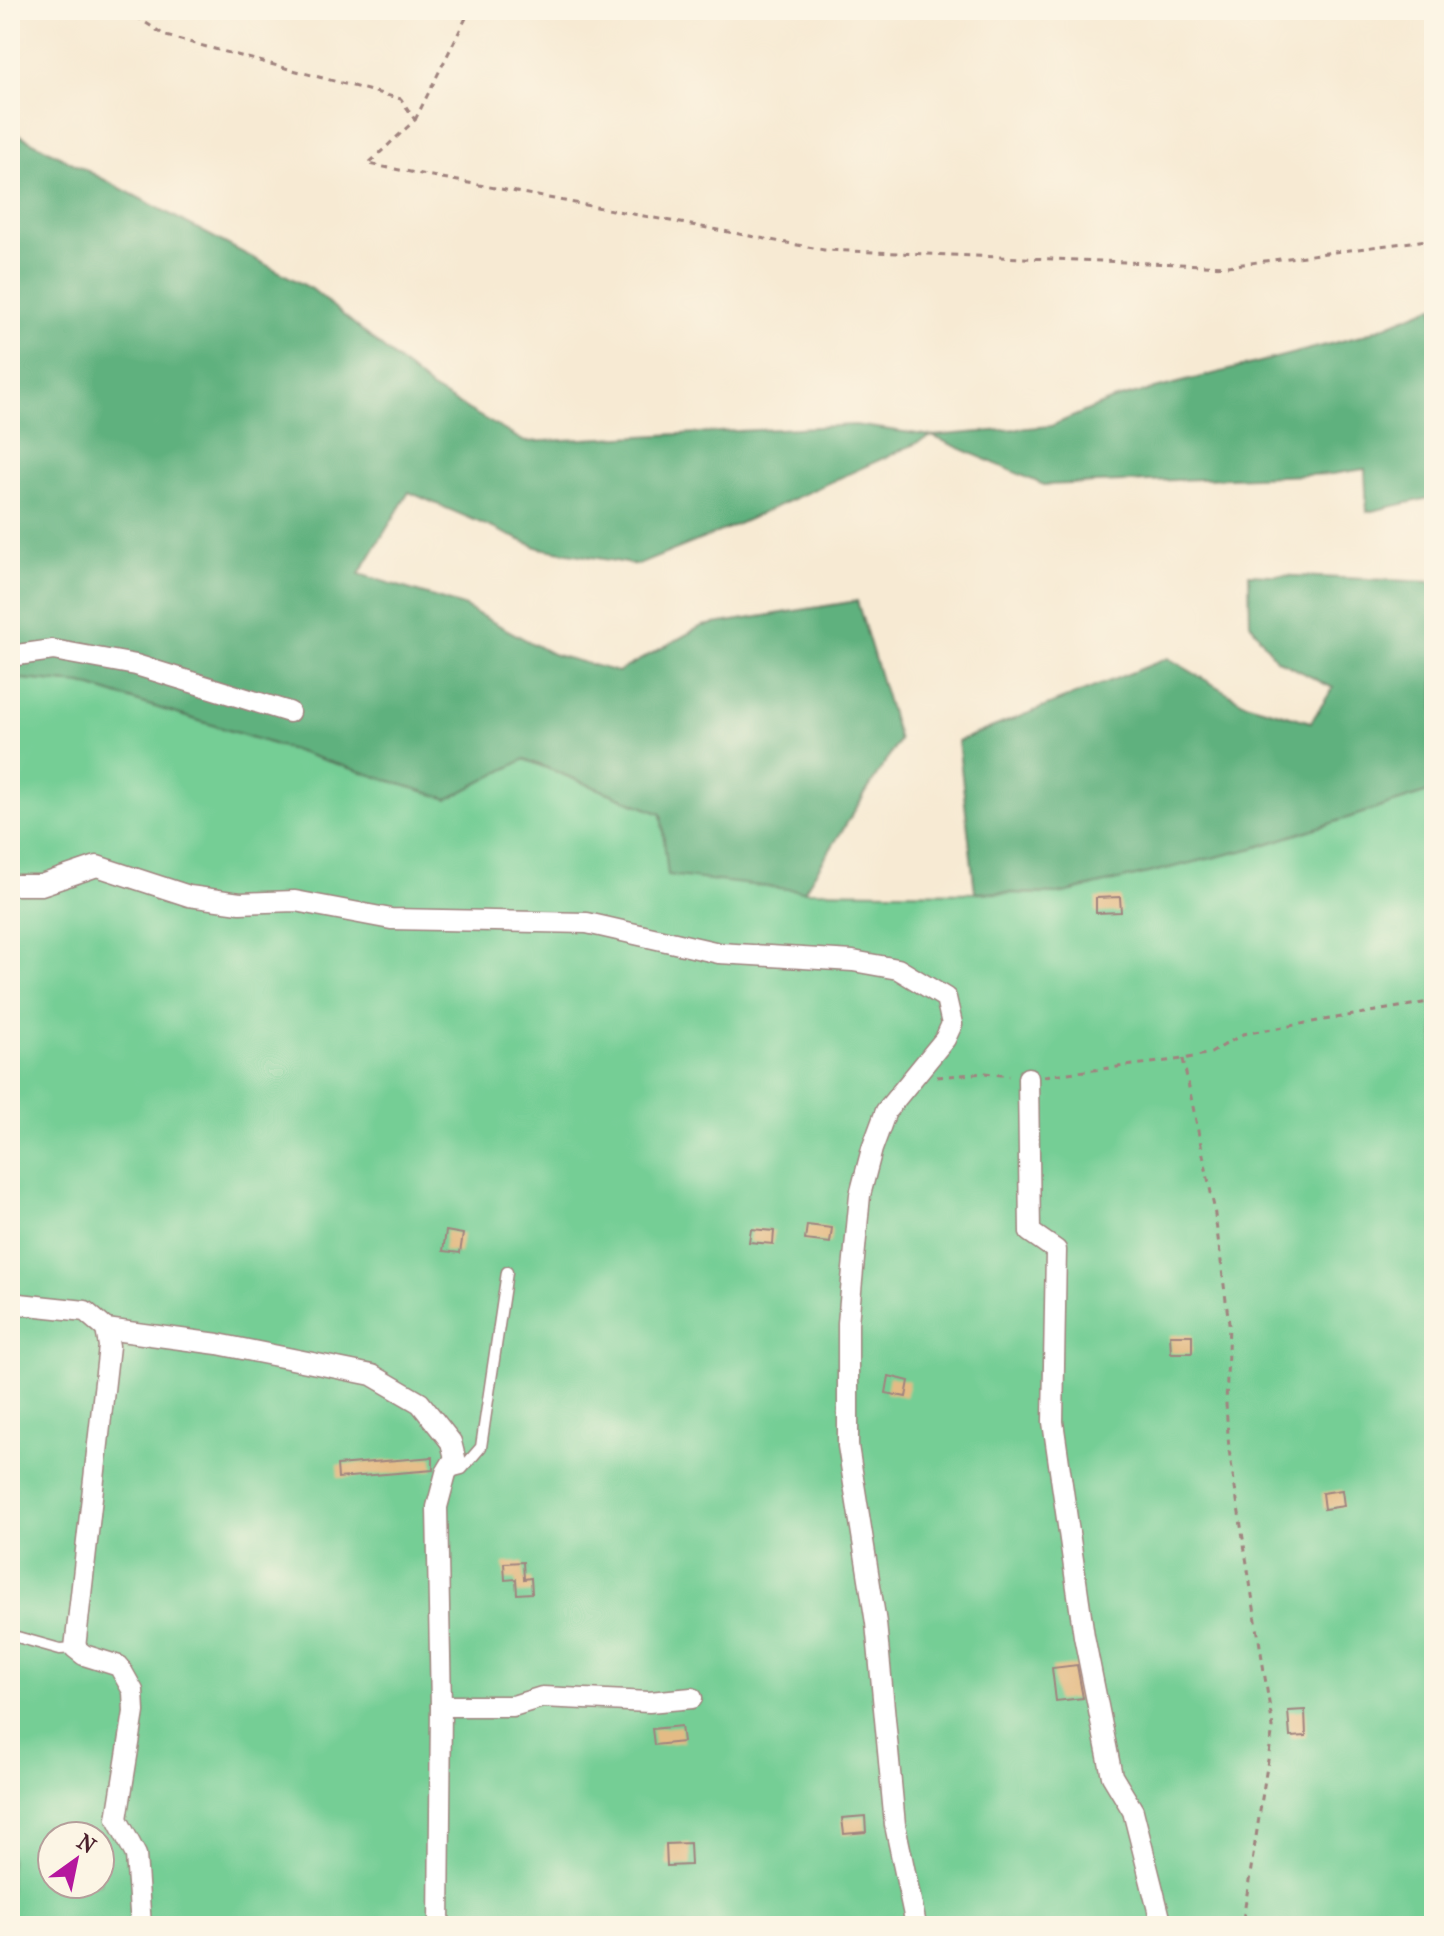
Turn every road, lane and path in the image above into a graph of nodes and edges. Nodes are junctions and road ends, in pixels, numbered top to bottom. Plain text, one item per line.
1 (126, 10) edge
2 (470, 10) edge
3 (415, 120) junction
4 (1434, 239) edge
5 (10, 656) edge
6 (289, 712) dead end
7 (10, 885) edge
8 (1434, 1001) edge
9 (1183, 1059) junction
10 (917, 1074) junction
11 (1028, 1078) junction
12 (507, 1272) dead end
13 (10, 1303) edge
14 (106, 1329) junction
15 (446, 1473) junction
16 (10, 1635) edge
17 (75, 1648) junction
18 (692, 1698) dead end
19 (441, 1706) junction
20 (141, 1926) edge
21 (439, 1926) edge
22 (916, 1926) edge
23 (1162, 1926) edge
24 (1242, 1926) edge

1 - 3 path
2 - 3 path
3 - 4 path
5 - 6 street
7 - 10 street
8 - 9 path
9 - 11 path
9 - 24 path
10 - 11 path
10 - 22 street
11 - 23 street
12 - 15 lane
13 - 14 street
14 - 15 street
14 - 17 street
15 - 19 street
16 - 17 lane
17 - 20 street
18 - 19 street
19 - 21 street

